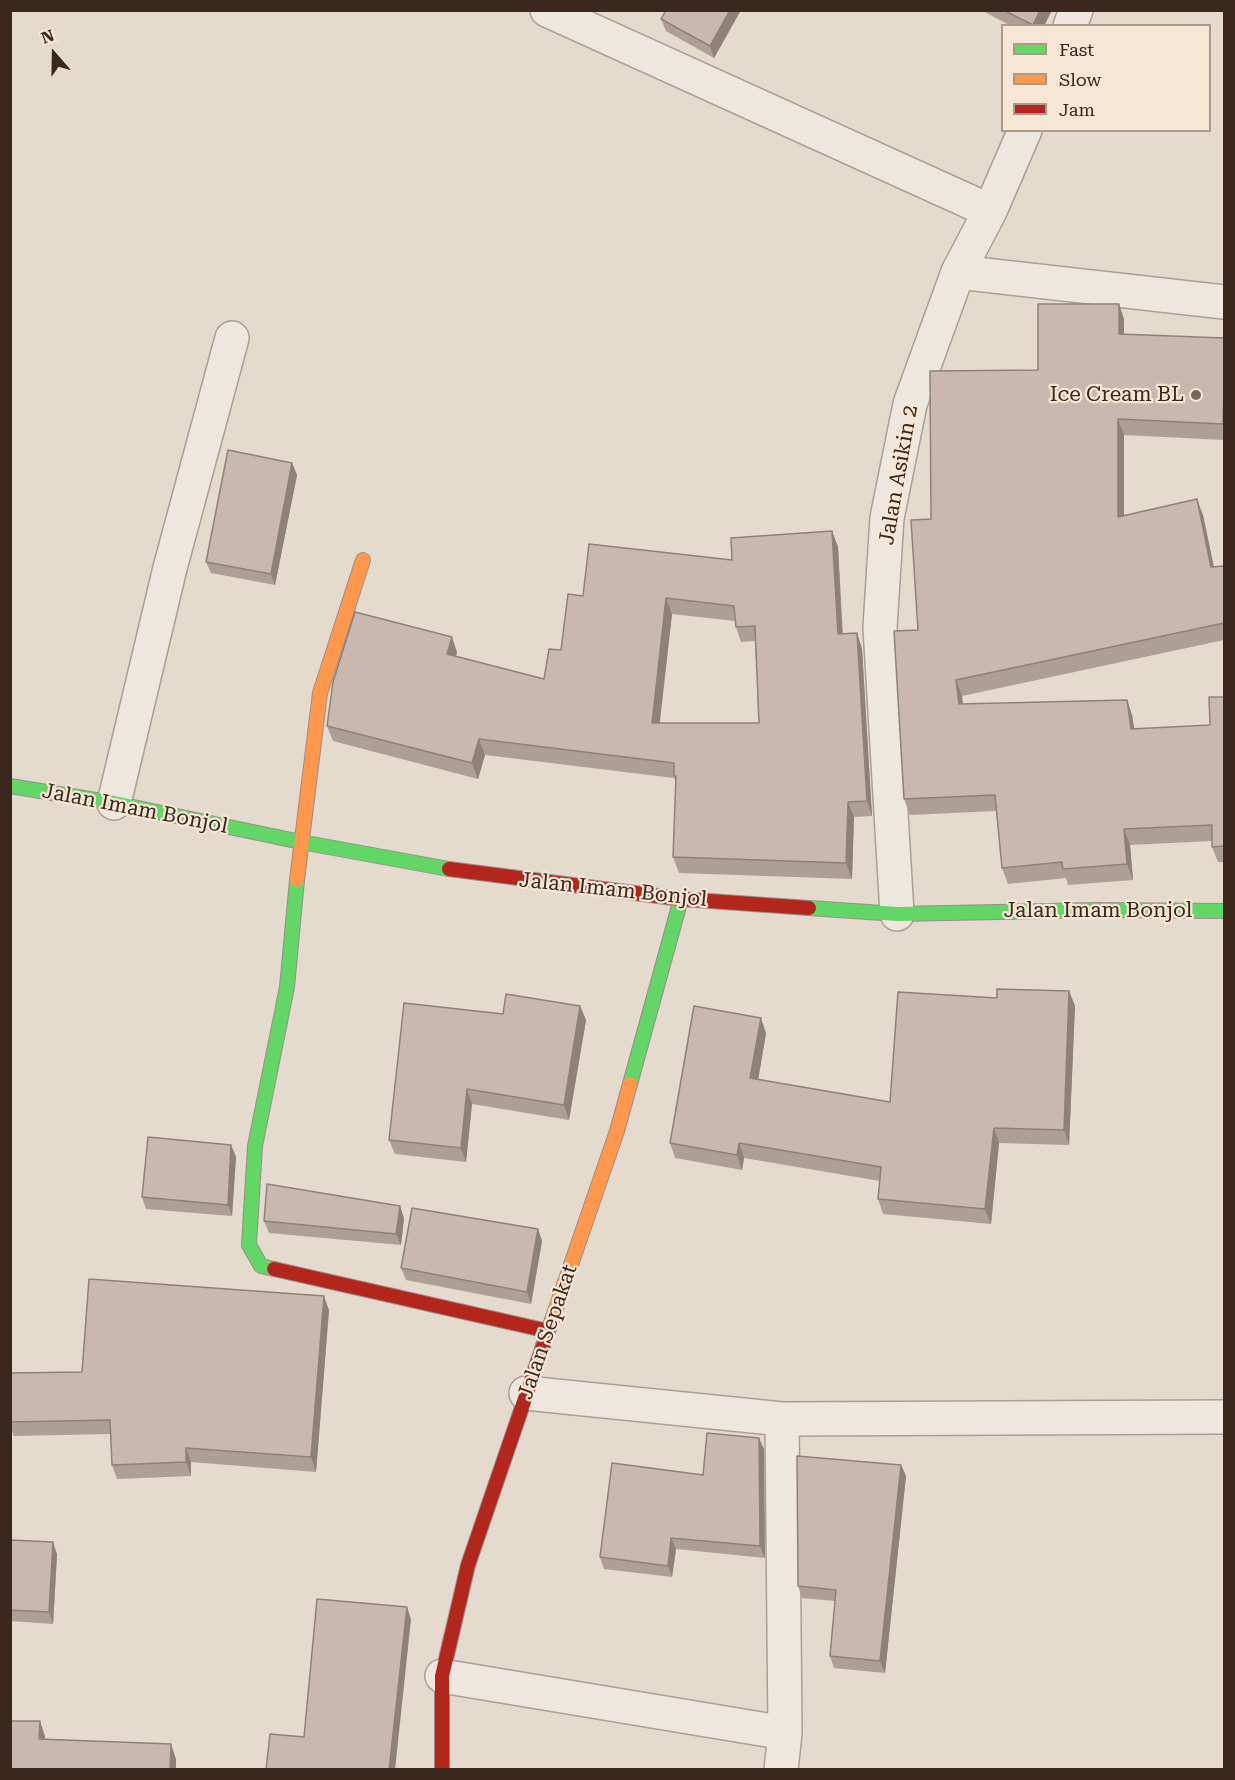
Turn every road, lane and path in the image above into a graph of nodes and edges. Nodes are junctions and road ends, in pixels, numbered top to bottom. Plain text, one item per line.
1 (547, 10) edge
2 (1024, 132) edge
3 (990, 210) junction
4 (958, 272) junction
5 (1224, 302) edge
6 (232, 338) dead end
7 (363, 560) dead end
8 (10, 786) edge
9 (114, 803) junction
10 (301, 842) junction
11 (681, 899) junction
12 (1224, 911) edge
13 (897, 914) junction
14 (548, 1331) junction
15 (526, 1393) junction
16 (1224, 1417) edge
17 (782, 1419) junction
18 (442, 1677) junction
19 (784, 1733) junction
20 (442, 1770) edge
21 (781, 1770) edge

1 - 3 street
2 - 3 street, Jalan Asikin 2
3 - 4 street, Jalan Asikin 2
4 - 5 street
4 - 13 street, Jalan Asikin 2
6 - 9 street
7 - 10 main road
8 - 9 main road, Jalan Imam Bonjol
9 - 10 main road, Jalan Imam Bonjol
10 - 11 main road, Jalan Imam Bonjol
10 - 14 main road
11 - 13 main road, Jalan Imam Bonjol
11 - 14 main road, Jalan Sepakat
12 - 13 main road, Jalan Imam Bonjol
14 - 15 main road, Jalan Sepakat
15 - 17 street
15 - 18 main road, Jalan Sepakat
16 - 17 street
17 - 19 street
18 - 19 street
18 - 20 main road, Jalan Sepakat
19 - 21 street

